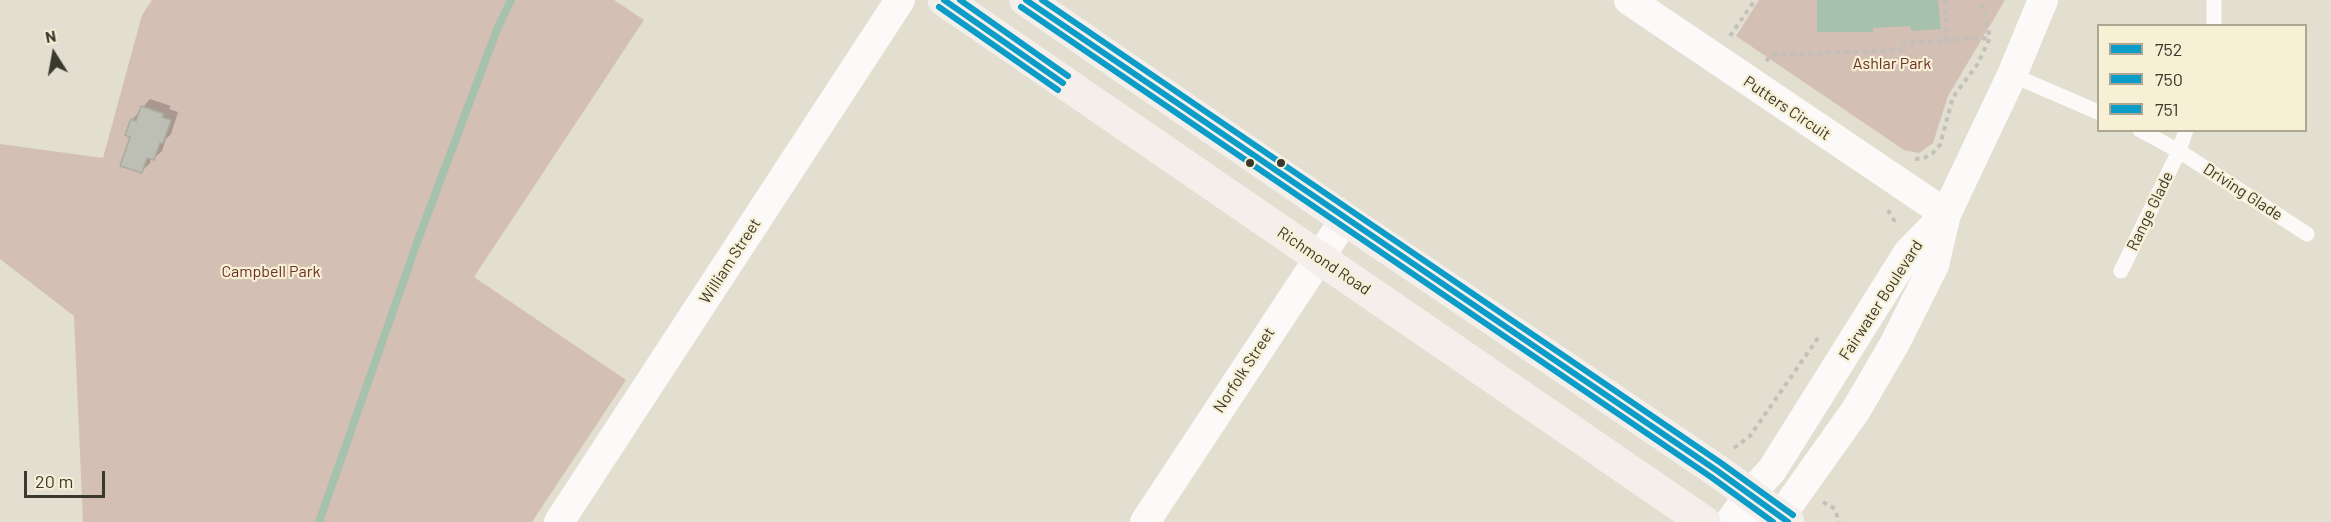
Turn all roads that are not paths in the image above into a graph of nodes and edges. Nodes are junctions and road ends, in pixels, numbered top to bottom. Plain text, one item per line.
1 (900, 0) edge
2 (944, 0) edge
3 (1026, 0) edge
4 (1629, 0) edge
5 (2043, 0) edge
6 (2214, 0) edge
7 (2214, 24) edge
8 (2012, 75) junction
9 (2097, 112) edge
10 (2144, 132) edge
11 (2185, 132) edge
12 (2179, 152) junction
13 (1946, 214) junction
14 (1345, 219) junction
15 (2307, 234) dead end
16 (1319, 257) junction
17 (2121, 270) dead end
18 (1770, 514) edge
19 (559, 522) edge
20 (1144, 522) edge
21 (1704, 522) edge
22 (1730, 522) edge

1 - 19 street, William Street
2 - 16 main road, Richmond Road
3 - 14 main road
4 - 13 street, Putters Circuit
5 - 8 street, Fairwater Boulevard
6 - 7 lane
8 - 9 lane
8 - 13 street, Fairwater Boulevard
10 - 12 lane, Range Glade
11 - 12 lane, Range Glade
12 - 15 lane, Driving Glade
12 - 17 lane, Range Glade
13 - 18 street
13 - 18 street, Fairwater Boulevard
14 - 16 street, Norfolk Street
14 - 18 main road
16 - 20 street, Norfolk Street
16 - 21 main road, Richmond Road
18 - 22 street

